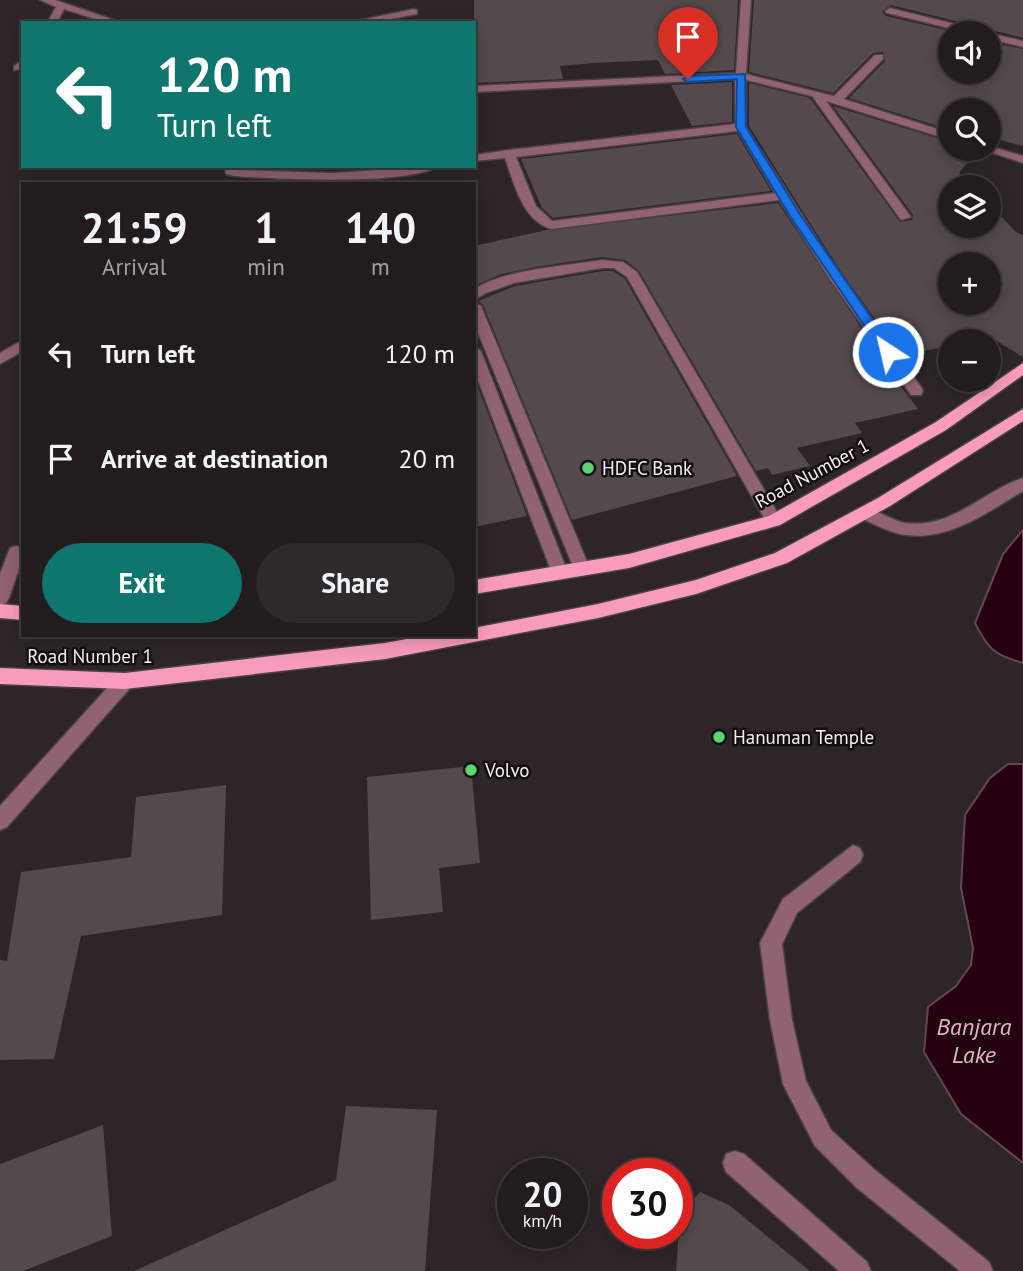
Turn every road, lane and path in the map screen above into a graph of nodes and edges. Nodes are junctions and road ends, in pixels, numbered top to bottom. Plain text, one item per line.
1 (45, 0) edge
2 (746, 0) edge
3 (61, 6) junction
4 (890, 11) dead end
5 (414, 12) dead end
6 (53, 21) edge
7 (111, 21) edge
8 (362, 21) edge
9 (938, 23) edge
10 (1001, 39) edge
11 (1023, 44) edge
12 (879, 57) dead end
13 (741, 76) junction
14 (476, 89) edge
15 (816, 94) junction
16 (835, 101) junction
17 (741, 127) junction
18 (938, 133) edge
19 (509, 153) junction
20 (1001, 153) edge
21 (476, 158) edge
22 (1023, 160) edge
23 (231, 168) edge
24 (421, 168) edge
25 (782, 196) junction
26 (905, 217) dead end
27 (476, 293) edge
28 (476, 311) edge
29 (21, 346) edge
30 (0, 359) edge
31 (1023, 368) edge
32 (478, 370) edge
33 (916, 391) dead end
34 (1023, 414) edge
35 (1023, 484) edge
36 (865, 513) junction
37 (774, 521) junction
38 (13, 552) edge
39 (582, 569) junction
40 (561, 573) junction
41 (476, 587) edge
42 (0, 598) edge
43 (0, 611) edge
44 (21, 613) edge
45 (476, 634) edge
46 (461, 637) edge
47 (0, 676) edge
48 (125, 681) junction
49 (0, 820) edge
50 (853, 855) dead end
51 (735, 1163) dead end
52 (858, 1271) edge
53 (980, 1271) edge

1 - 3 street
2 - 13 street
3 - 6 street
3 - 7 street
4 - 9 street
5 - 8 street
10 - 11 street
12 - 16 street
13 - 14 street
13 - 15 street
13 - 17 street
15 - 16 street
15 - 26 street
16 - 18 street
17 - 19 street
17 - 25 street
19 - 21 street
19 - 25 street
20 - 22 street
23 - 24 street
25 - 33 street
27 - 37 street
28 - 39 street
29 - 30 street
31 - 37 main road, Road Number 1
32 - 40 street
34 - 36 main road, Road Number 1
35 - 36 street
36 - 45 main road, Road Number 1
37 - 39 main road, Road Number 1
38 - 42 street
39 - 40 main road, Road Number 1
40 - 41 main road, Road Number 1
43 - 44 main road
46 - 48 main road, Road Number 1
47 - 48 main road, Road Number 1
48 - 49 street
50 - 53 street
51 - 52 street

